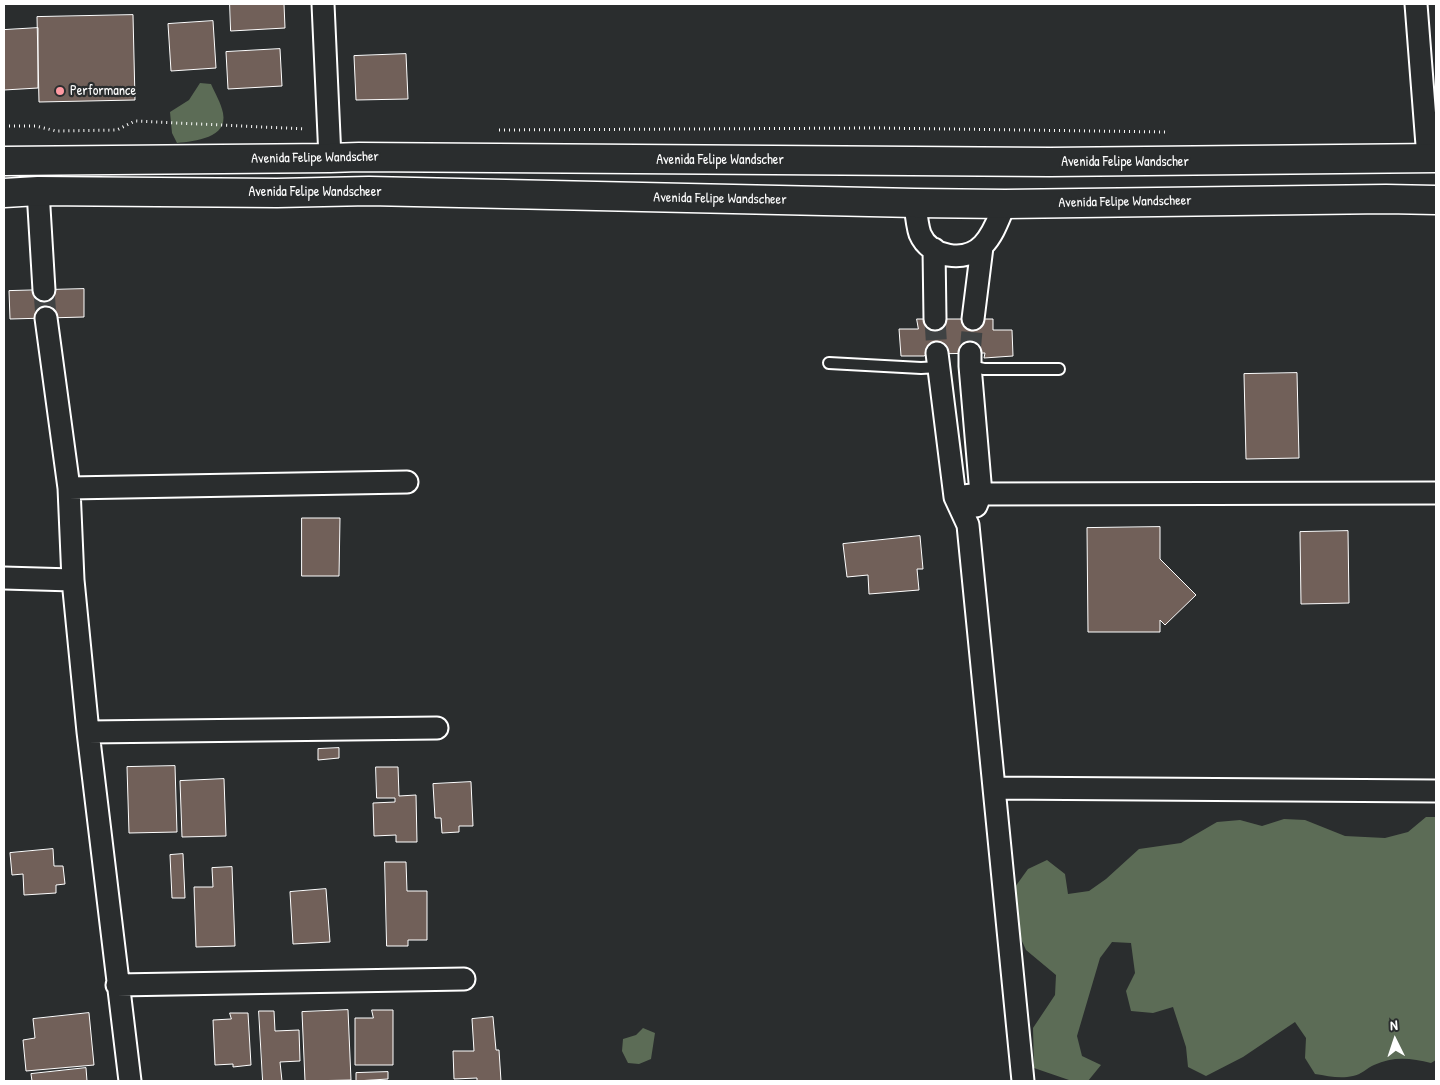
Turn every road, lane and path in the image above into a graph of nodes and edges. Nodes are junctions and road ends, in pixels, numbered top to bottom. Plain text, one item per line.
1 (323, 4) edge
2 (1416, 4) edge
3 (4, 126) edge
4 (328, 130) junction
5 (494, 130) dead end
6 (1173, 132) dead end
7 (330, 158) junction
8 (1432, 158) edge
9 (4, 161) edge
10 (38, 191) junction
11 (4, 193) edge
12 (1436, 200) edge
13 (915, 203) junction
14 (1005, 204) junction
15 (982, 247) junction
16 (934, 250) junction
17 (44, 290) tunnel mouth
18 (46, 318) tunnel mouth
19 (936, 319) tunnel mouth
20 (973, 319) tunnel mouth
21 (970, 359) junction
22 (938, 360) junction
23 (829, 363) dead end
24 (1059, 369) dead end
25 (407, 482) dead end
26 (69, 488) junction
27 (1436, 493) edge
28 (981, 494) junction
29 (955, 497) junction
30 (968, 524) junction
31 (4, 578) edge
32 (73, 580) junction
33 (437, 728) dead end
34 (88, 732) junction
35 (994, 788) junction
36 (1436, 791) edge
37 (464, 979) dead end
38 (117, 985) junction
39 (130, 1081) edge
40 (1024, 1081) edge

1 - 4 street
2 - 8 street
3 - 4 path
4 - 7 street
5 - 6 path
7 - 8 main road, Avenida Felipe Wandscher
7 - 9 main road, Avenida Felipe Wandscher
10 - 11 main road, Avenida Felipe Wandscheer
10 - 13 main road, Avenida Felipe Wandscheer
10 - 17 street
12 - 14 main road, Avenida Felipe Wandscheer
13 - 14 main road, Avenida Felipe Wandscheer
13 - 16 street
14 - 15 street
15 - 16 street
15 - 20 street
16 - 19 street
18 - 26 street
21 - 22 street
21 - 24 lane
21 - 28 street
22 - 23 lane
22 - 29 street
25 - 26 street
26 - 32 street
27 - 28 street
28 - 29 street
28 - 30 street
29 - 30 street
30 - 35 street
31 - 32 street
32 - 34 street
33 - 34 street
34 - 38 street
35 - 36 street
35 - 40 street
37 - 38 street
38 - 39 street

